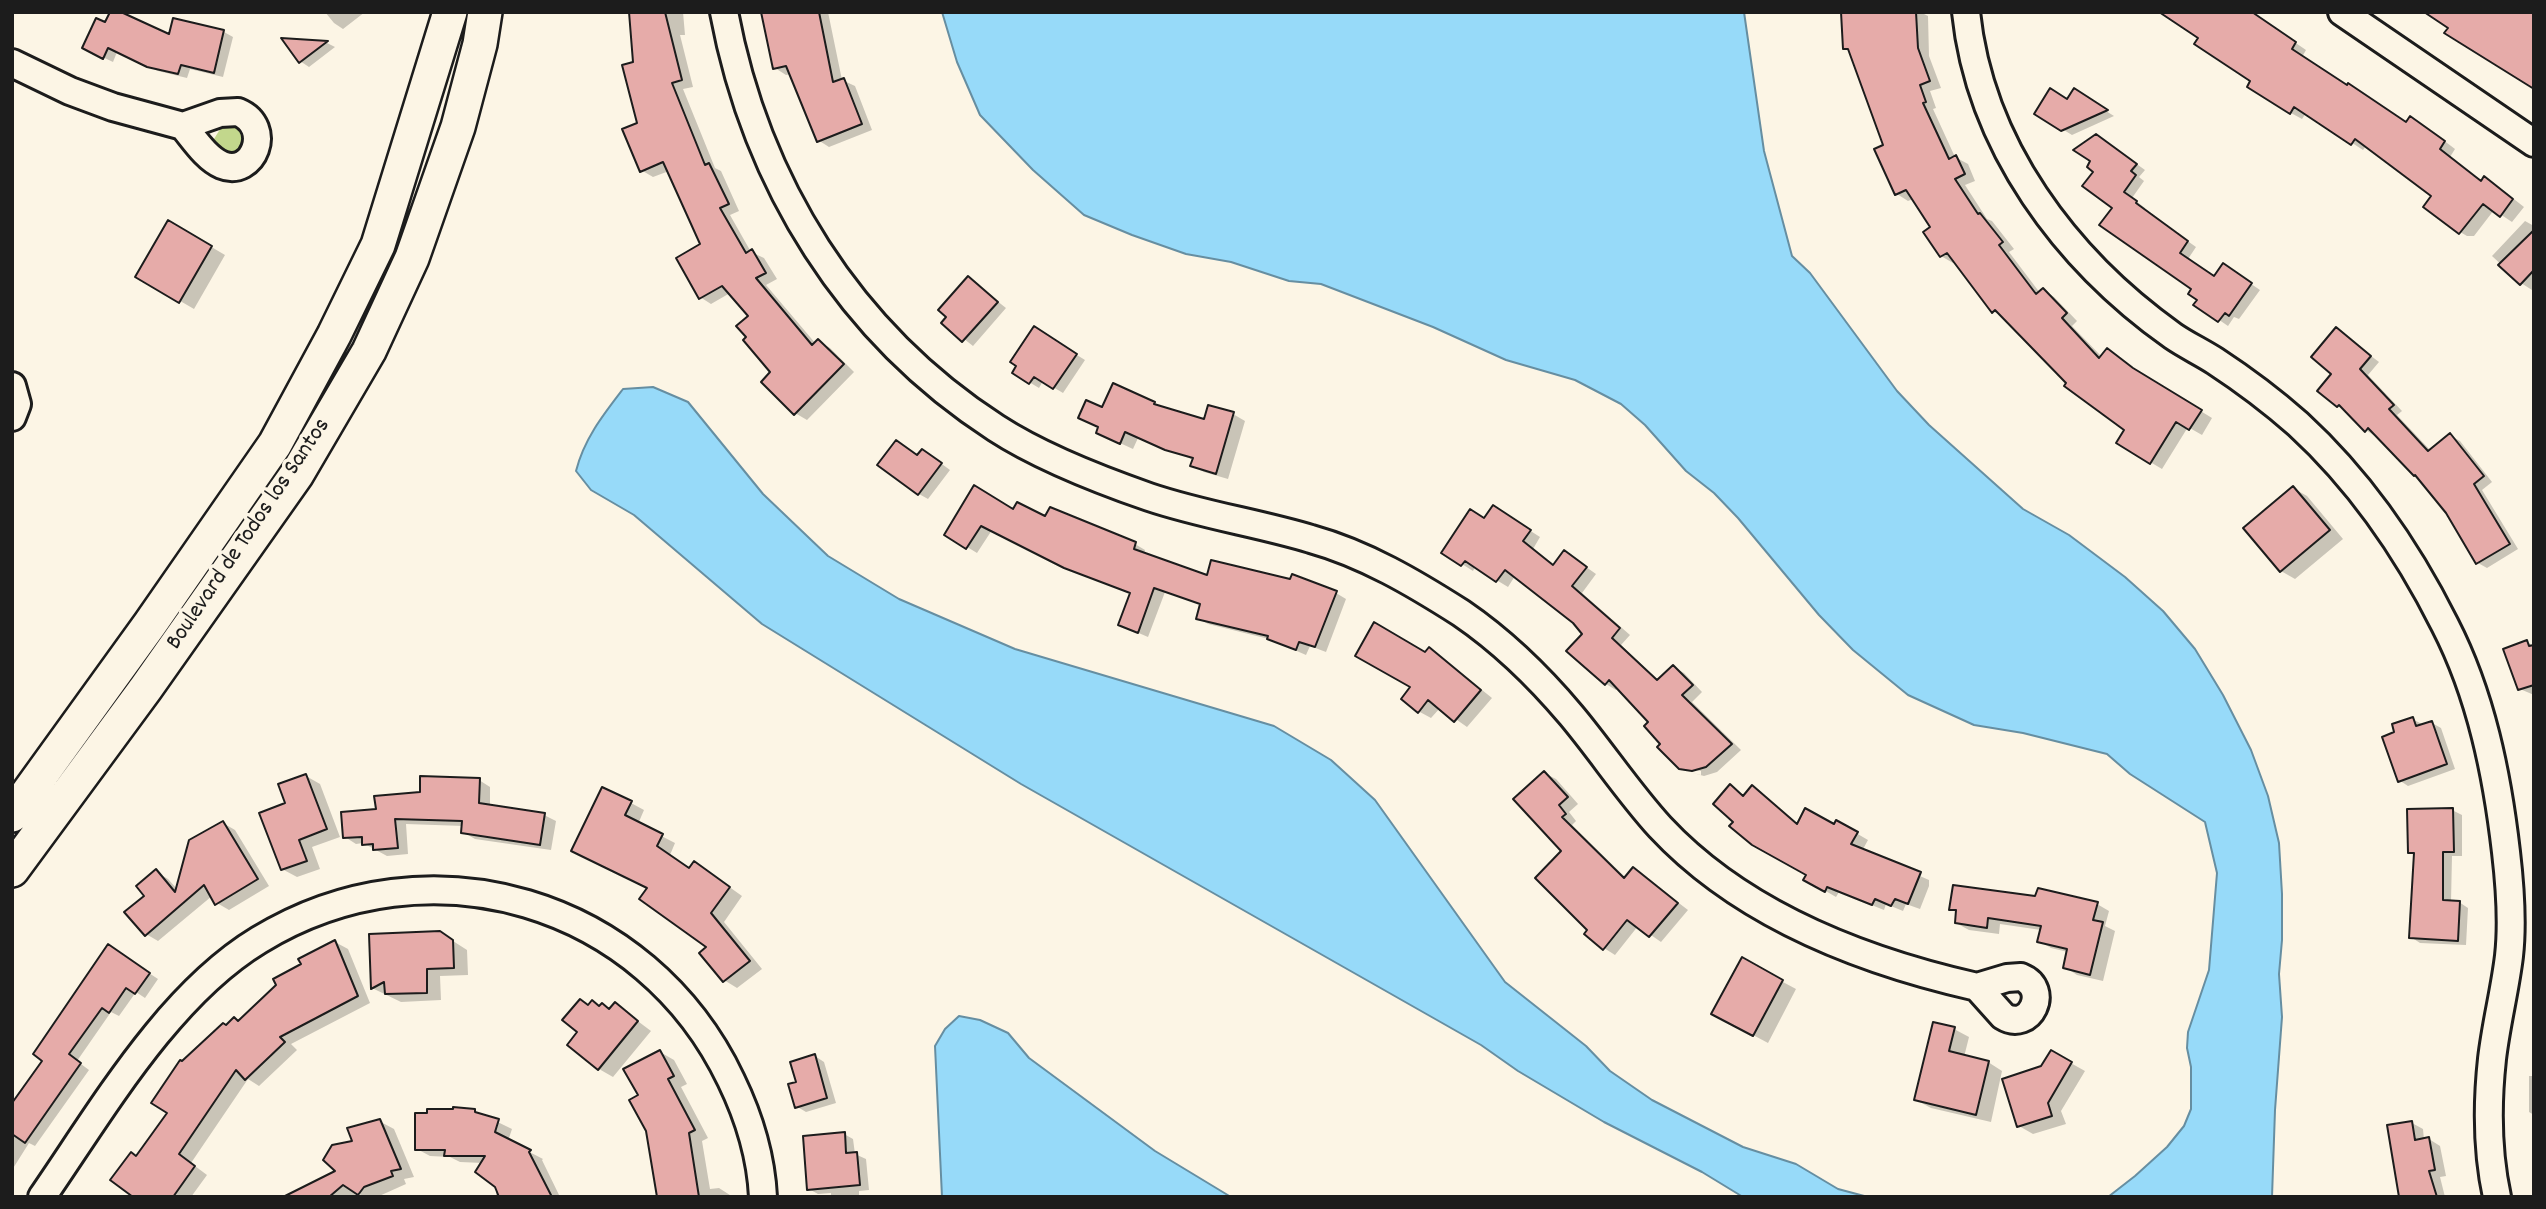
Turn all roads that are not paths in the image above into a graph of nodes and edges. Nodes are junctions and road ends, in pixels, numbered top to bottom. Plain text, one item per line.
1 (450, 12) edge
2 (485, 12) edge
3 (724, 12) edge
4 (1966, 12) edge
5 (2342, 12) edge
6 (12, 63) edge
7 (183, 126) dead end
8 (2534, 143) edge
9 (12, 386) edge
10 (12, 417) edge
11 (12, 815) edge
12 (12, 870) edge
13 (1977, 987) dead end
14 (42, 1197) edge
15 (763, 1197) edge
16 (2497, 1197) edge

1 - 11 street, Boulevard de Todos los Santos
2 - 12 street, Boulevard de Todos los Santos
3 - 13 street
4 - 16 street
5 - 8 street
6 - 7 street
9 - 10 street
14 - 15 street

